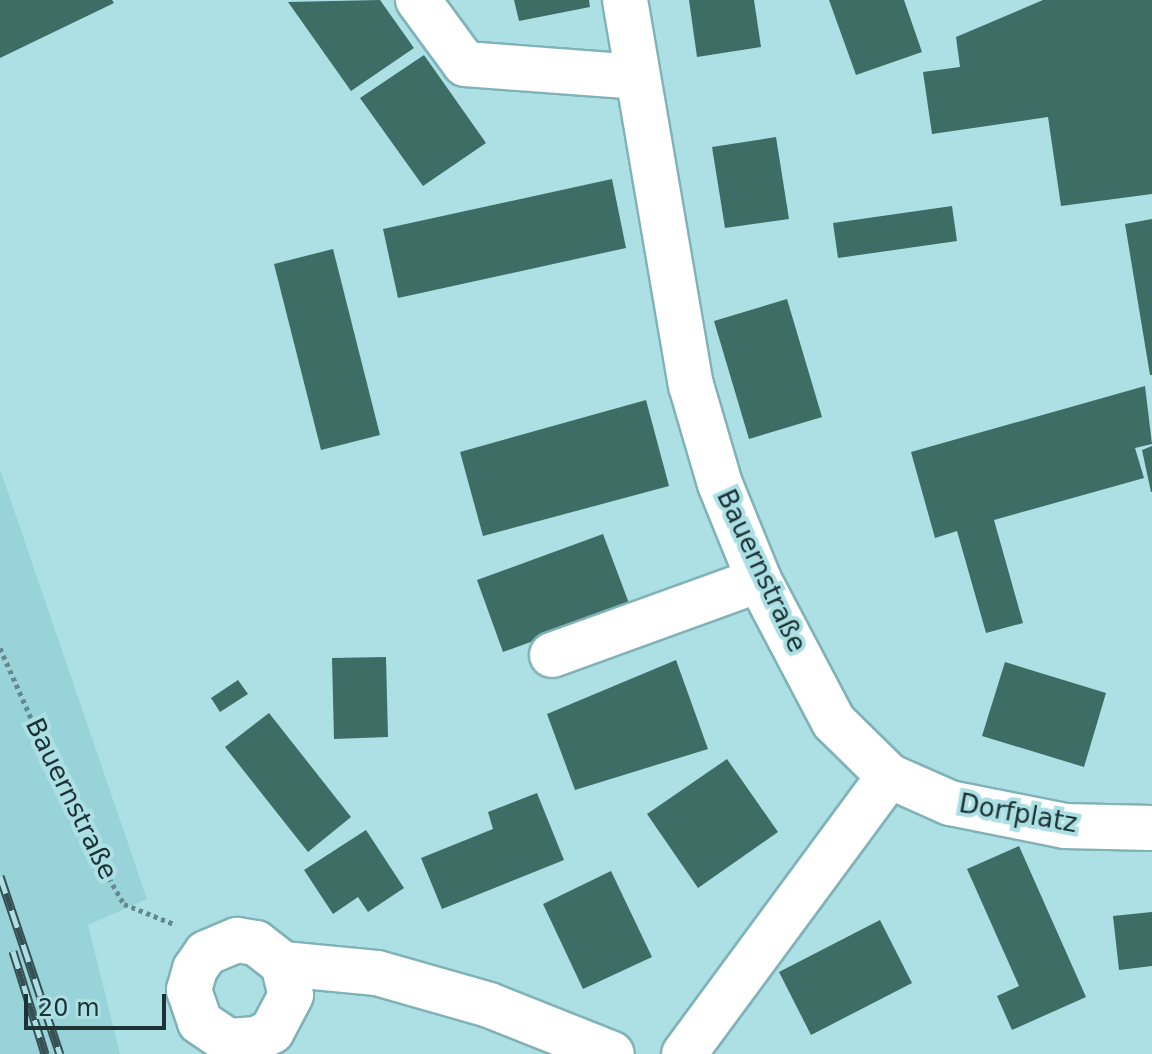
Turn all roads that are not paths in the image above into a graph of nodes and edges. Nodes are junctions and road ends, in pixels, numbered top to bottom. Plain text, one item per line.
1 (418, 0) edge
2 (625, 0) edge
3 (637, 77) junction
4 (759, 580) junction
5 (552, 655) dead end
6 (889, 776) junction
7 (1152, 828) edge
8 (283, 964) junction
9 (612, 1054) edge
10 (684, 1054) edge

1 - 3 street
2 - 3 street, Bauernstraße
3 - 4 street, Bauernstraße
4 - 5 street
4 - 6 street, Bauernstraße
6 - 7 street, Dorfplatz
6 - 10 street
8 - 8 street
8 - 9 street

